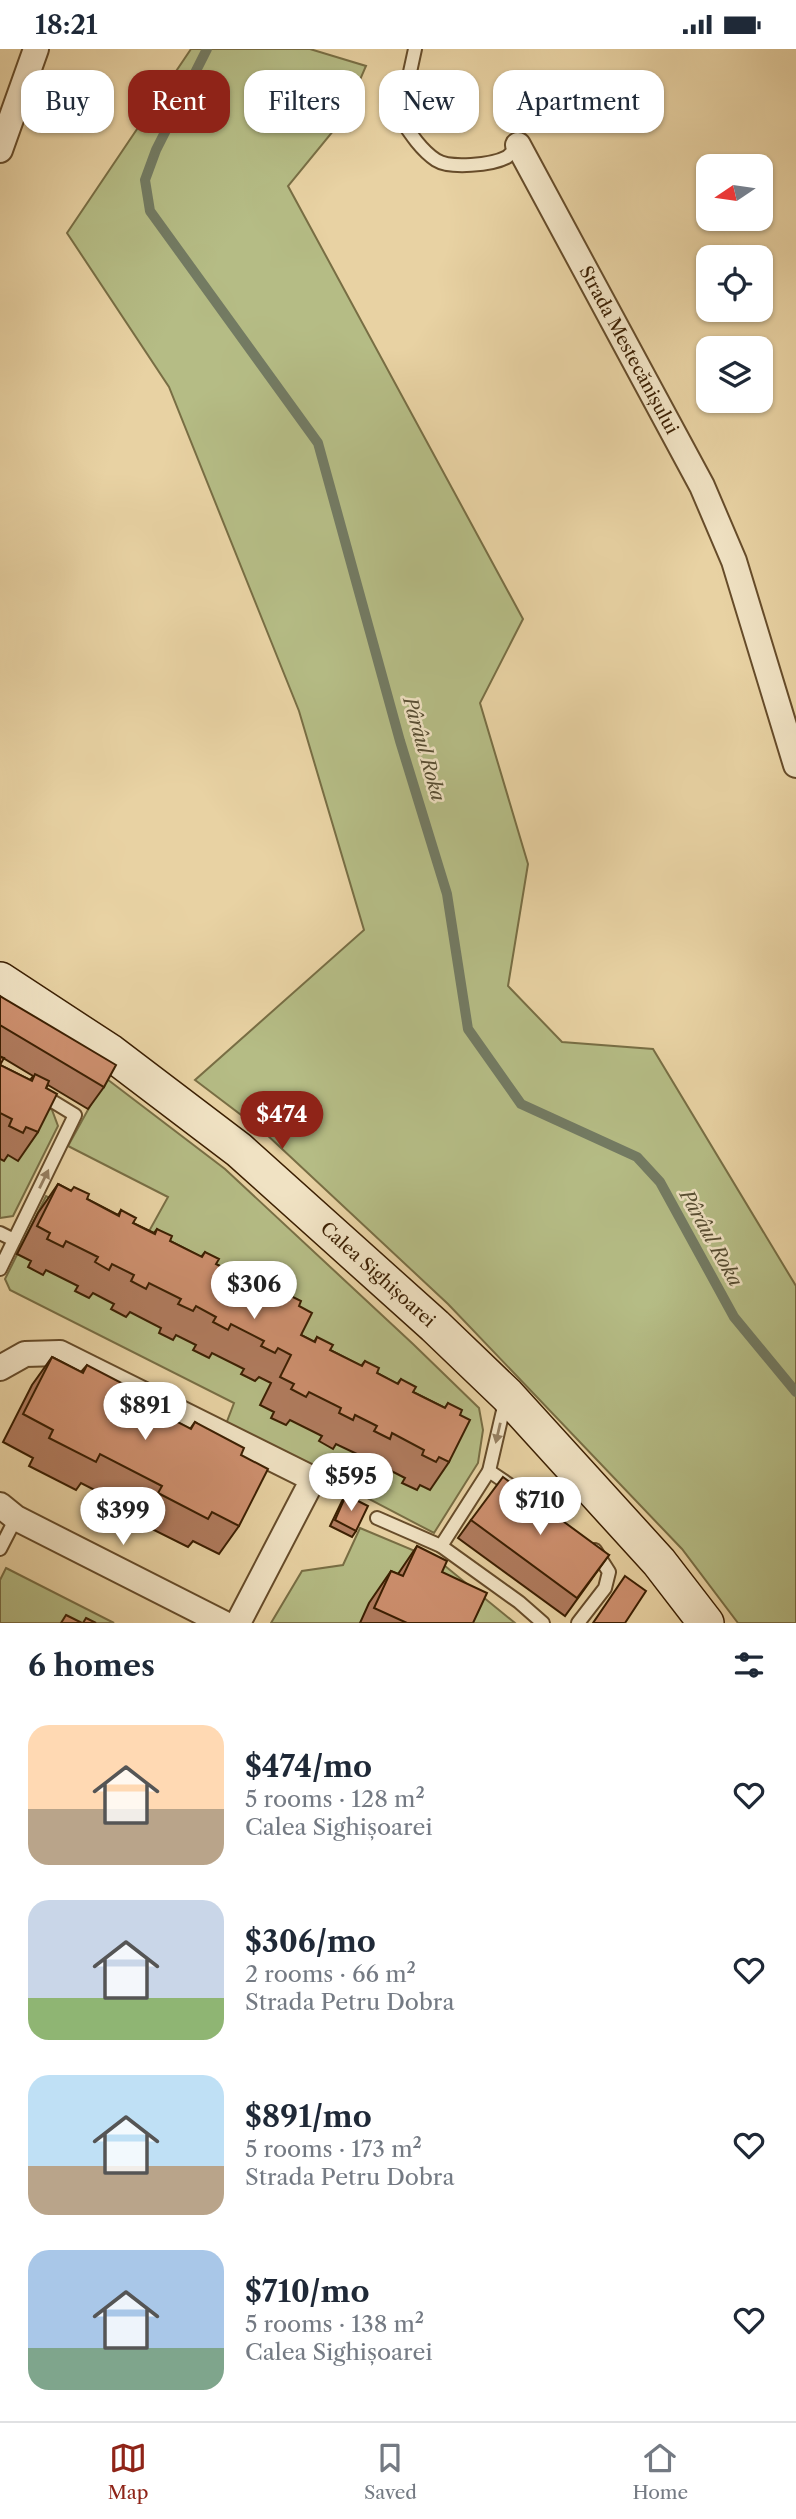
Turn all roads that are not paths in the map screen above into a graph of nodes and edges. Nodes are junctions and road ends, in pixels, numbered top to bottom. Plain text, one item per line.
1 (36, 49) edge
2 (415, 49) edge
3 (518, 145) joint
4 (0, 150) edge
5 (796, 765) edge
6 (0, 980) edge
7 (32, 1088) edge
8 (0, 1233) edge
9 (15, 1240) junction
10 (0, 1269) edge
11 (0, 1368) edge
12 (507, 1395) junction
13 (489, 1471) junction
14 (524, 1495) edge
15 (8, 1511) edge
16 (377, 1518) dead end
17 (580, 1536) edge
18 (441, 1546) junction
19 (0, 1549) edge
20 (223, 1623) edge
21 (238, 1623) edge
22 (543, 1623) edge
23 (578, 1623) edge
24 (706, 1623) edge

1 - 4 street
2 - 3 lane, Strada Mestecănișului
3 - 5 street, Strada Mestecănișului
6 - 12 main road, Calea Sighișoarei
9 -> 7 lane
8 - 9 lane
9 - 10 lane
11 - 21 street
12 -> 13 lane
12 - 24 main road, Calea Sighișoarei
13 - 14 lane
13 - 18 lane
15 - 19 lane
15 - 20 street
16 - 18 lane
17 - 23 lane
18 - 22 lane

